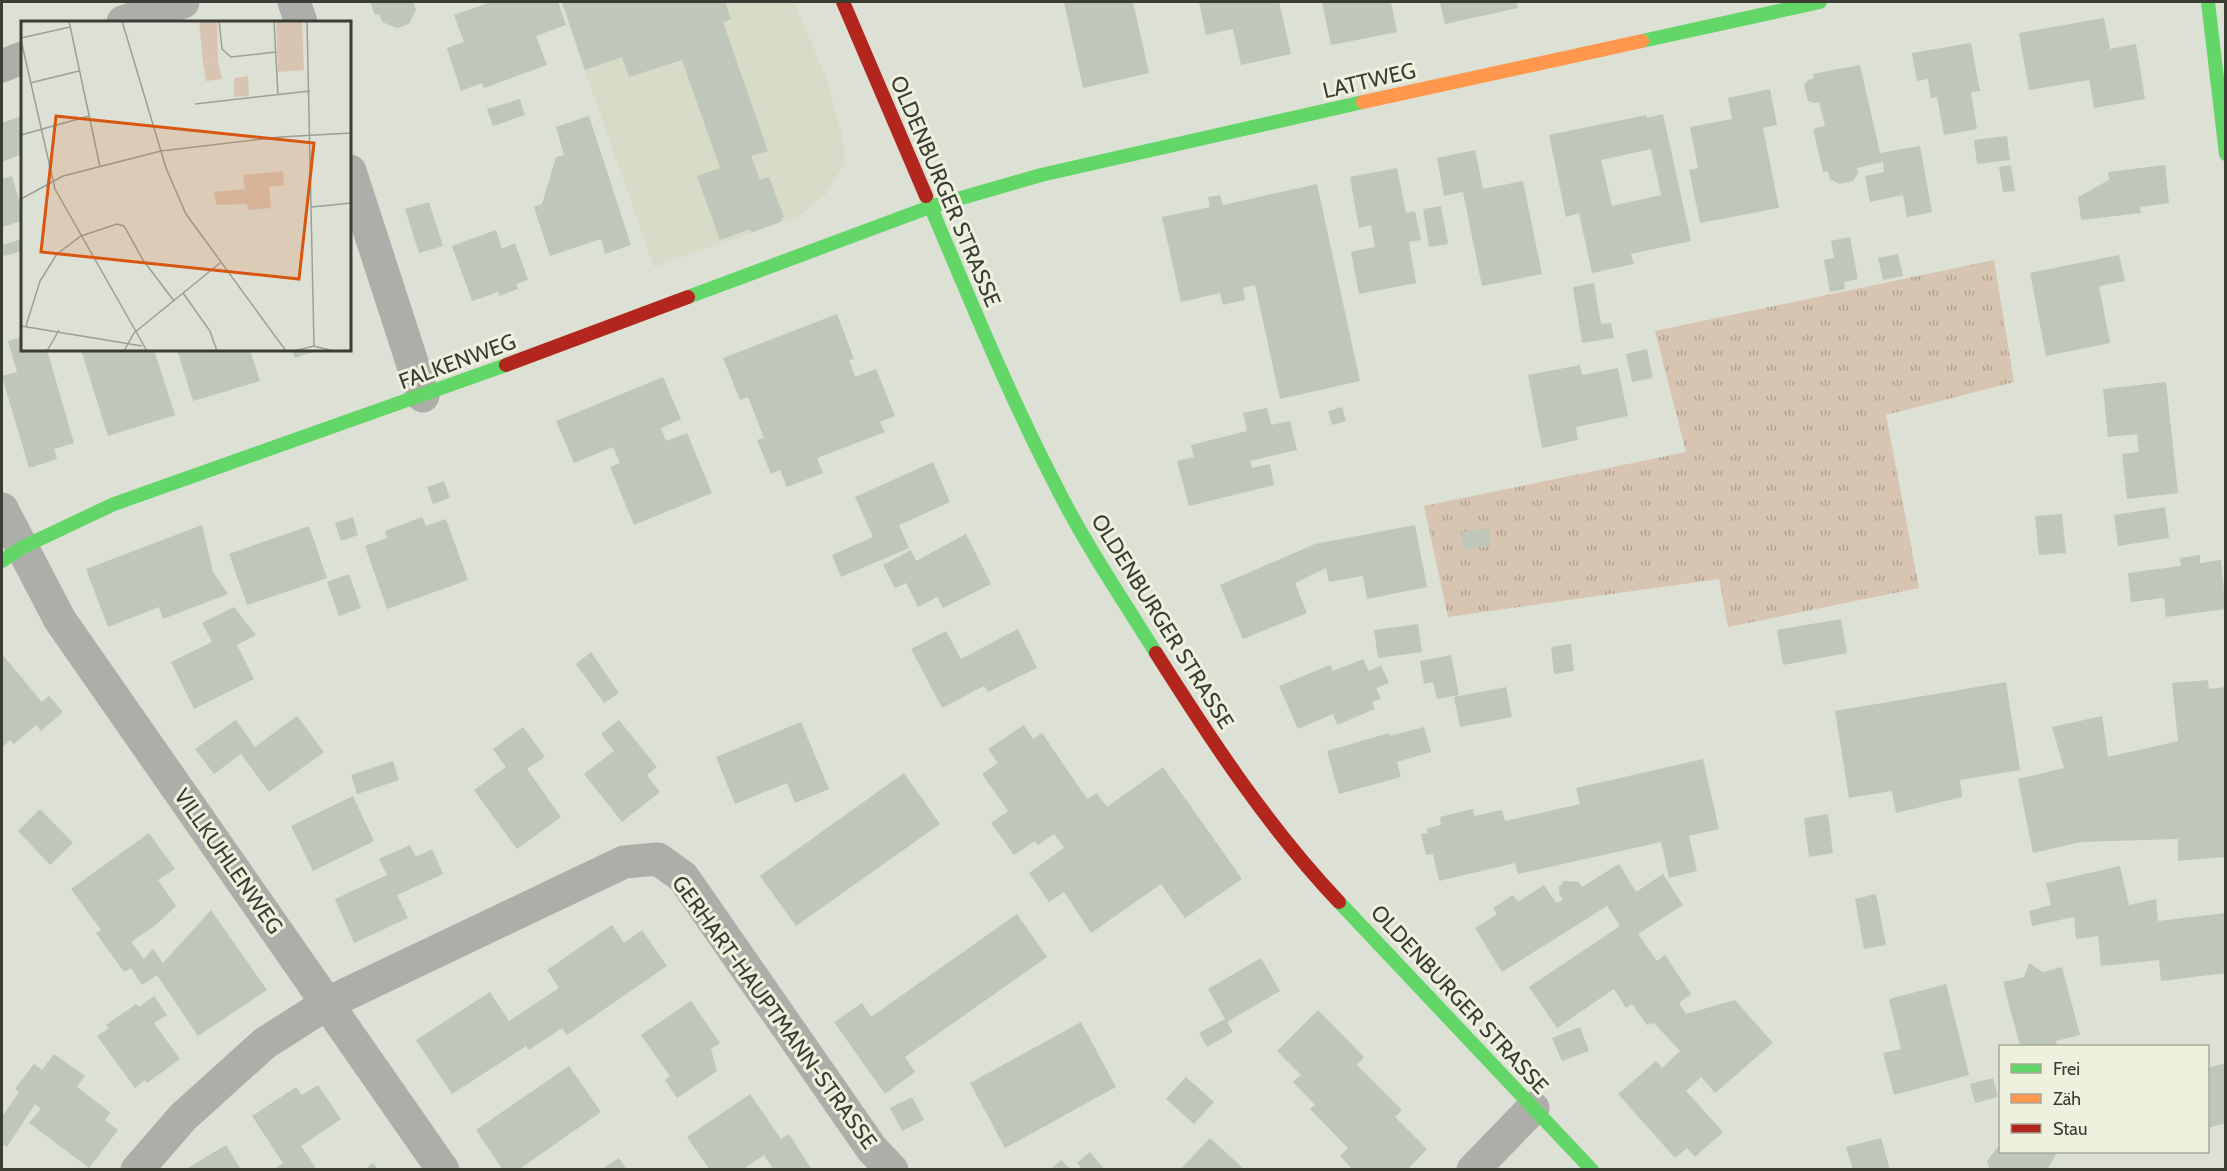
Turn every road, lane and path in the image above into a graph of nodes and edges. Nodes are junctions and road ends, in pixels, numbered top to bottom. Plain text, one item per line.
1 (183, 2) edge
2 (294, 2) edge
3 (843, 2) edge
4 (1820, 2) edge
5 (2208, 2) edge
6 (126, 21) edge
7 (301, 21) edge
8 (21, 58) edge
9 (2, 66) edge
10 (2226, 154) edge
11 (351, 174) edge
12 (930, 207) junction
13 (423, 396) junction
14 (2, 509) edge
15 (12, 554) edge
16 (328, 1003) junction
17 (1533, 1108) junction
18 (137, 1170) edge
19 (443, 1170) edge
20 (892, 1170) edge
21 (1473, 1170) edge
22 (1592, 1170) edge

1 - 6 street
2 - 7 street
3 - 12 main road, OLDENBURGER STRASSE
4 - 12 main road, LATTWEG
5 - 10 main road
8 - 9 street
11 - 13 street
12 - 13 main road, FALKENWEG
12 - 17 main road, OLDENBURGER STRASSE
13 - 15 main road, FALKENWEG
14 - 15 street, VILLKUHLENWEG
15 - 16 street, VILLKUHLENWEG
16 - 18 street, GERHART-HAUPTMANN-STRASSE
16 - 19 street, VILLKUHLENWEG
16 - 20 street, GERHART-HAUPTMANN-STRASSE
17 - 21 street
17 - 22 main road, OLDENBURGER STRASSE

